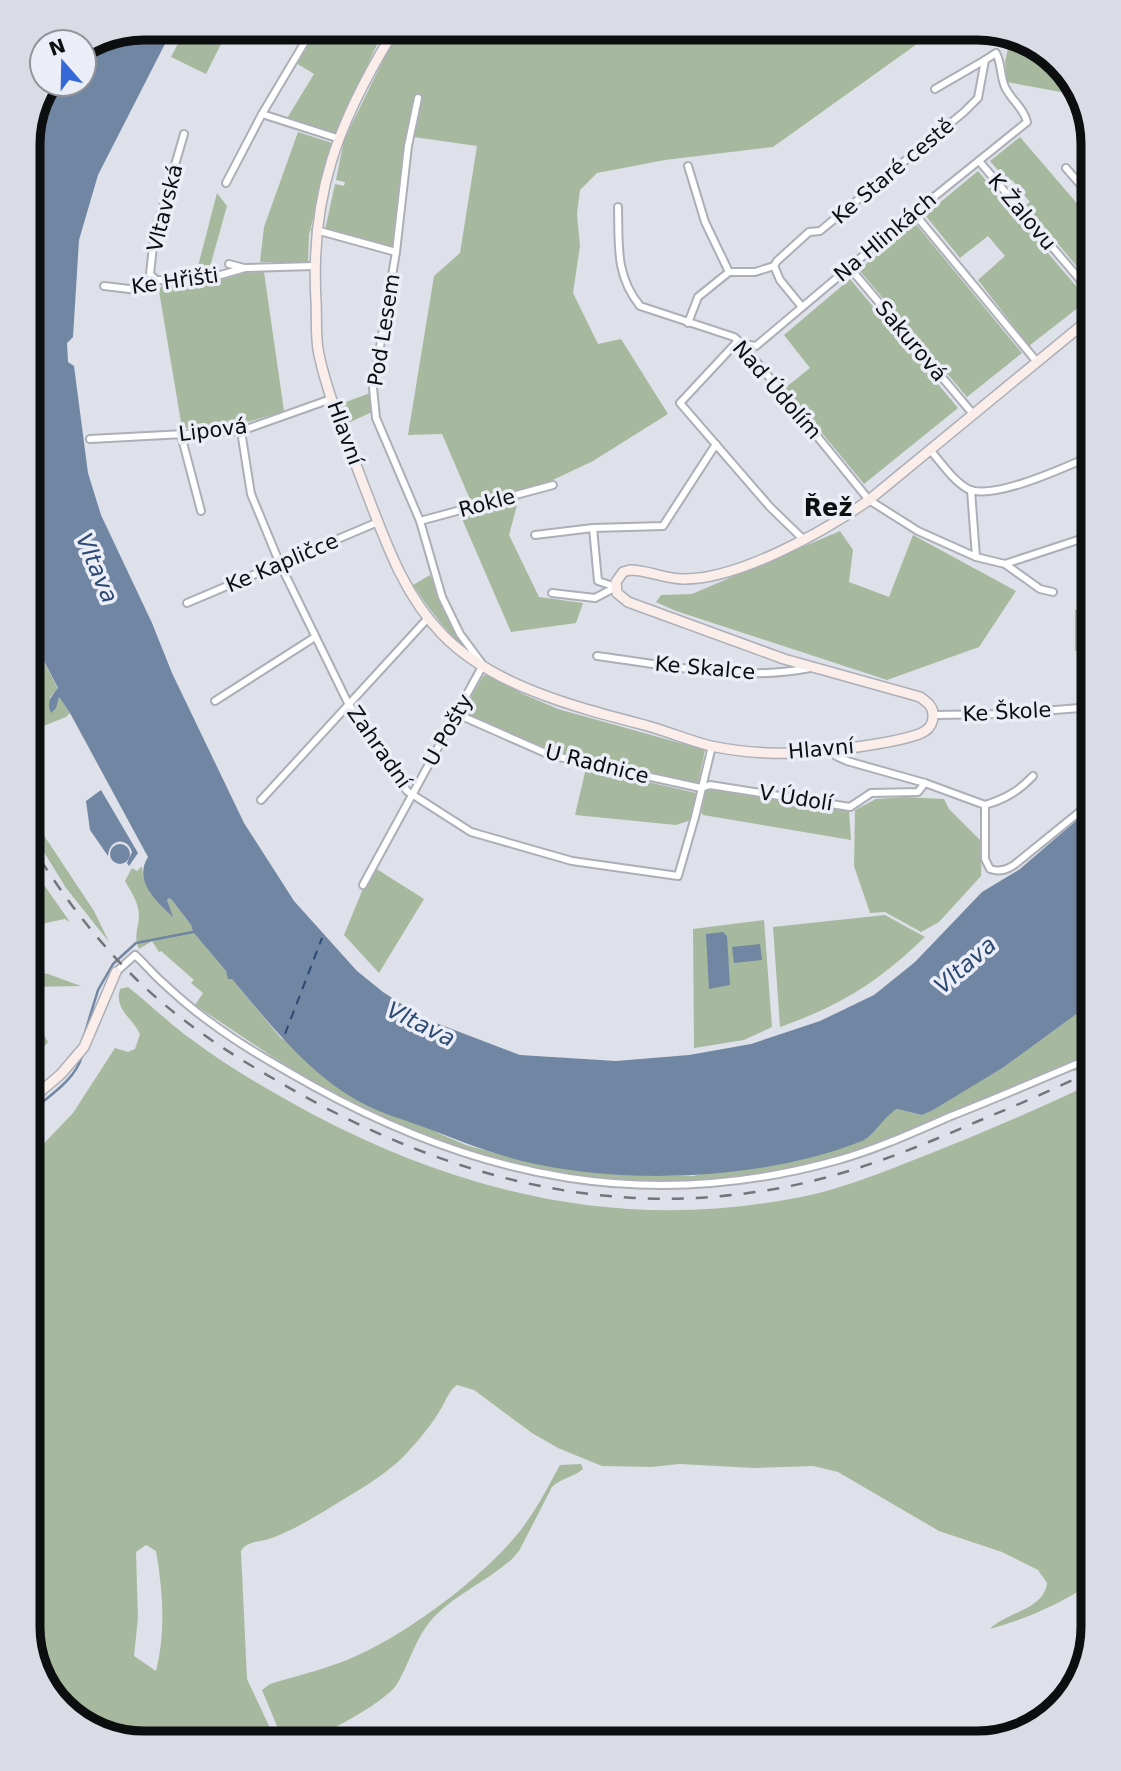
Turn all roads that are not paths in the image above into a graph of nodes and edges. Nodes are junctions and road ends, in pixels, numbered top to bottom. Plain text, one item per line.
1 (306, 40) edge
2 (389, 40) edge
3 (985, 60) junction
4 (935, 89) dead end
5 (418, 98) dead end
6 (262, 114) junction
7 (184, 135) dead end
8 (337, 138) junction
9 (979, 161) junction
10 (688, 166) dead end
11 (1066, 168) dead end
12 (226, 183) dead end
13 (1081, 185) edge
14 (618, 207) dead end
15 (914, 213) junction
16 (316, 230) junction
17 (396, 252) junction
18 (229, 264) dead end
19 (314, 266) junction
20 (774, 266) junction
21 (849, 267) junction
22 (245, 268) junction
23 (729, 272) junction
24 (156, 280) junction
25 (1081, 281) edge
26 (104, 286) dead end
27 (802, 307) junction
28 (688, 323) junction
29 (1081, 326) edge
30 (742, 344) junction
31 (1037, 362) junction
32 (331, 399) junction
33 (973, 414) junction
34 (241, 431) junction
35 (181, 435) junction
36 (90, 439) dead end
37 (716, 444) junction
38 (930, 450) junction
39 (1081, 460) edge
40 (553, 485) dead end
41 (971, 490) junction
42 (870, 500) junction
43 (201, 511) dead end
44 (420, 521) junction
45 (378, 522) junction
46 (593, 528) junction
47 (534, 535) dead end
48 (803, 539) junction
49 (1081, 539) edge
50 (976, 557) junction
51 (280, 564) junction
52 (1004, 564) junction
53 (616, 587) junction
54 (1053, 592) dead end
55 (552, 593) dead end
56 (187, 603) dead end
57 (428, 618) junction
58 (314, 637) junction
59 (597, 656) dead end
60 (483, 665) junction
61 (814, 668) junction
62 (215, 701) dead end
63 (348, 703) junction
64 (1080, 708) dead end
65 (457, 714) junction
66 (934, 715) junction
67 (712, 746) junction
68 (834, 750) junction
69 (1033, 776) dead end
70 (925, 783) junction
71 (701, 788) junction
72 (412, 794) junction
73 (261, 800) dead end
74 (985, 805) junction
75 (1081, 811) edge
76 (363, 884) dead end
77 (113, 977) joint
78 (1081, 1062) edge
79 (40, 1092) edge

1 - 6 street
2 - 8 street, Hlavní
3 - 4 street
3 - 9 street, Na Hlinkách
3 - 20 street, Ke Staré cestě
5 - 17 street, Pod Lesem
6 - 8 street
6 - 12 street
7 - 24 street, Vltavská
8 - 16 street, Hlavní
9 - 15 street, Na Hlinkách
9 - 25 street, K Žalovu
10 - 23 street
11 - 13 street
14 - 28 street, Nad Údolím
15 - 21 street, Na Hlinkách
15 - 31 street
16 - 17 street
16 - 19 street, Hlavní
17 - 44 street, Pod Lesem
18 - 22 street, Ke Hřišti
19 - 22 street, Ke Hřišti
19 - 32 street, Hlavní
20 - 23 street
20 - 27 street
21 - 27 street, Na Hlinkách
21 - 33 street, Sakurová
22 - 24 street, Ke Hřišti
23 - 28 street
24 - 26 street, Ke Hřišti
27 - 30 street, Na Hlinkách
28 - 30 street, Nad Údolím
29 - 31 street
30 - 37 street
30 - 42 street, Nad Údolím
31 - 33 street
32 - 34 street, Lipová
32 - 45 street, Hlavní
33 - 38 street
34 - 35 street, Lipová
34 - 51 street, Zahradní
35 - 36 street, Lipová
35 - 43 street
37 - 46 street
37 - 48 street
38 - 41 street
38 - 42 street
39 - 41 street
40 - 44 street, Rokle
41 - 50 street
42 - 48 street
42 - 50 street, Nad Údolím
44 - 60 street, Pod Lesem
45 - 51 street, Ke Kapličce
45 - 57 street, Hlavní
46 - 47 street
46 - 53 street
48 - 53 street
49 - 52 street
50 - 52 street, Nad Údolím
51 - 56 street, Ke Kapličce
51 - 58 street, Zahradní
52 - 54 street
53 - 55 street
53 - 61 street
57 - 60 street, Hlavní
57 - 63 street
58 - 62 street
58 - 63 street, Zahradní
59 - 61 street, Ke Skalce
60 - 65 street, U Pošty
60 - 67 street, Hlavní
61 - 66 street
63 - 72 street, Zahradní
63 - 73 street
64 - 66 street, Ke Škole
65 - 71 street, U Radnice
65 - 72 street, U Pošty
66 - 68 street, Hlavní
67 - 68 street, Hlavní
67 - 71 street, Zahradní
68 - 70 street
69 - 74 street
70 - 71 street, V Údolí
70 - 74 street
71 - 72 street, Zahradní
72 - 76 street, U Pošty
74 - 75 street
77 - 78 street
77 - 79 street

